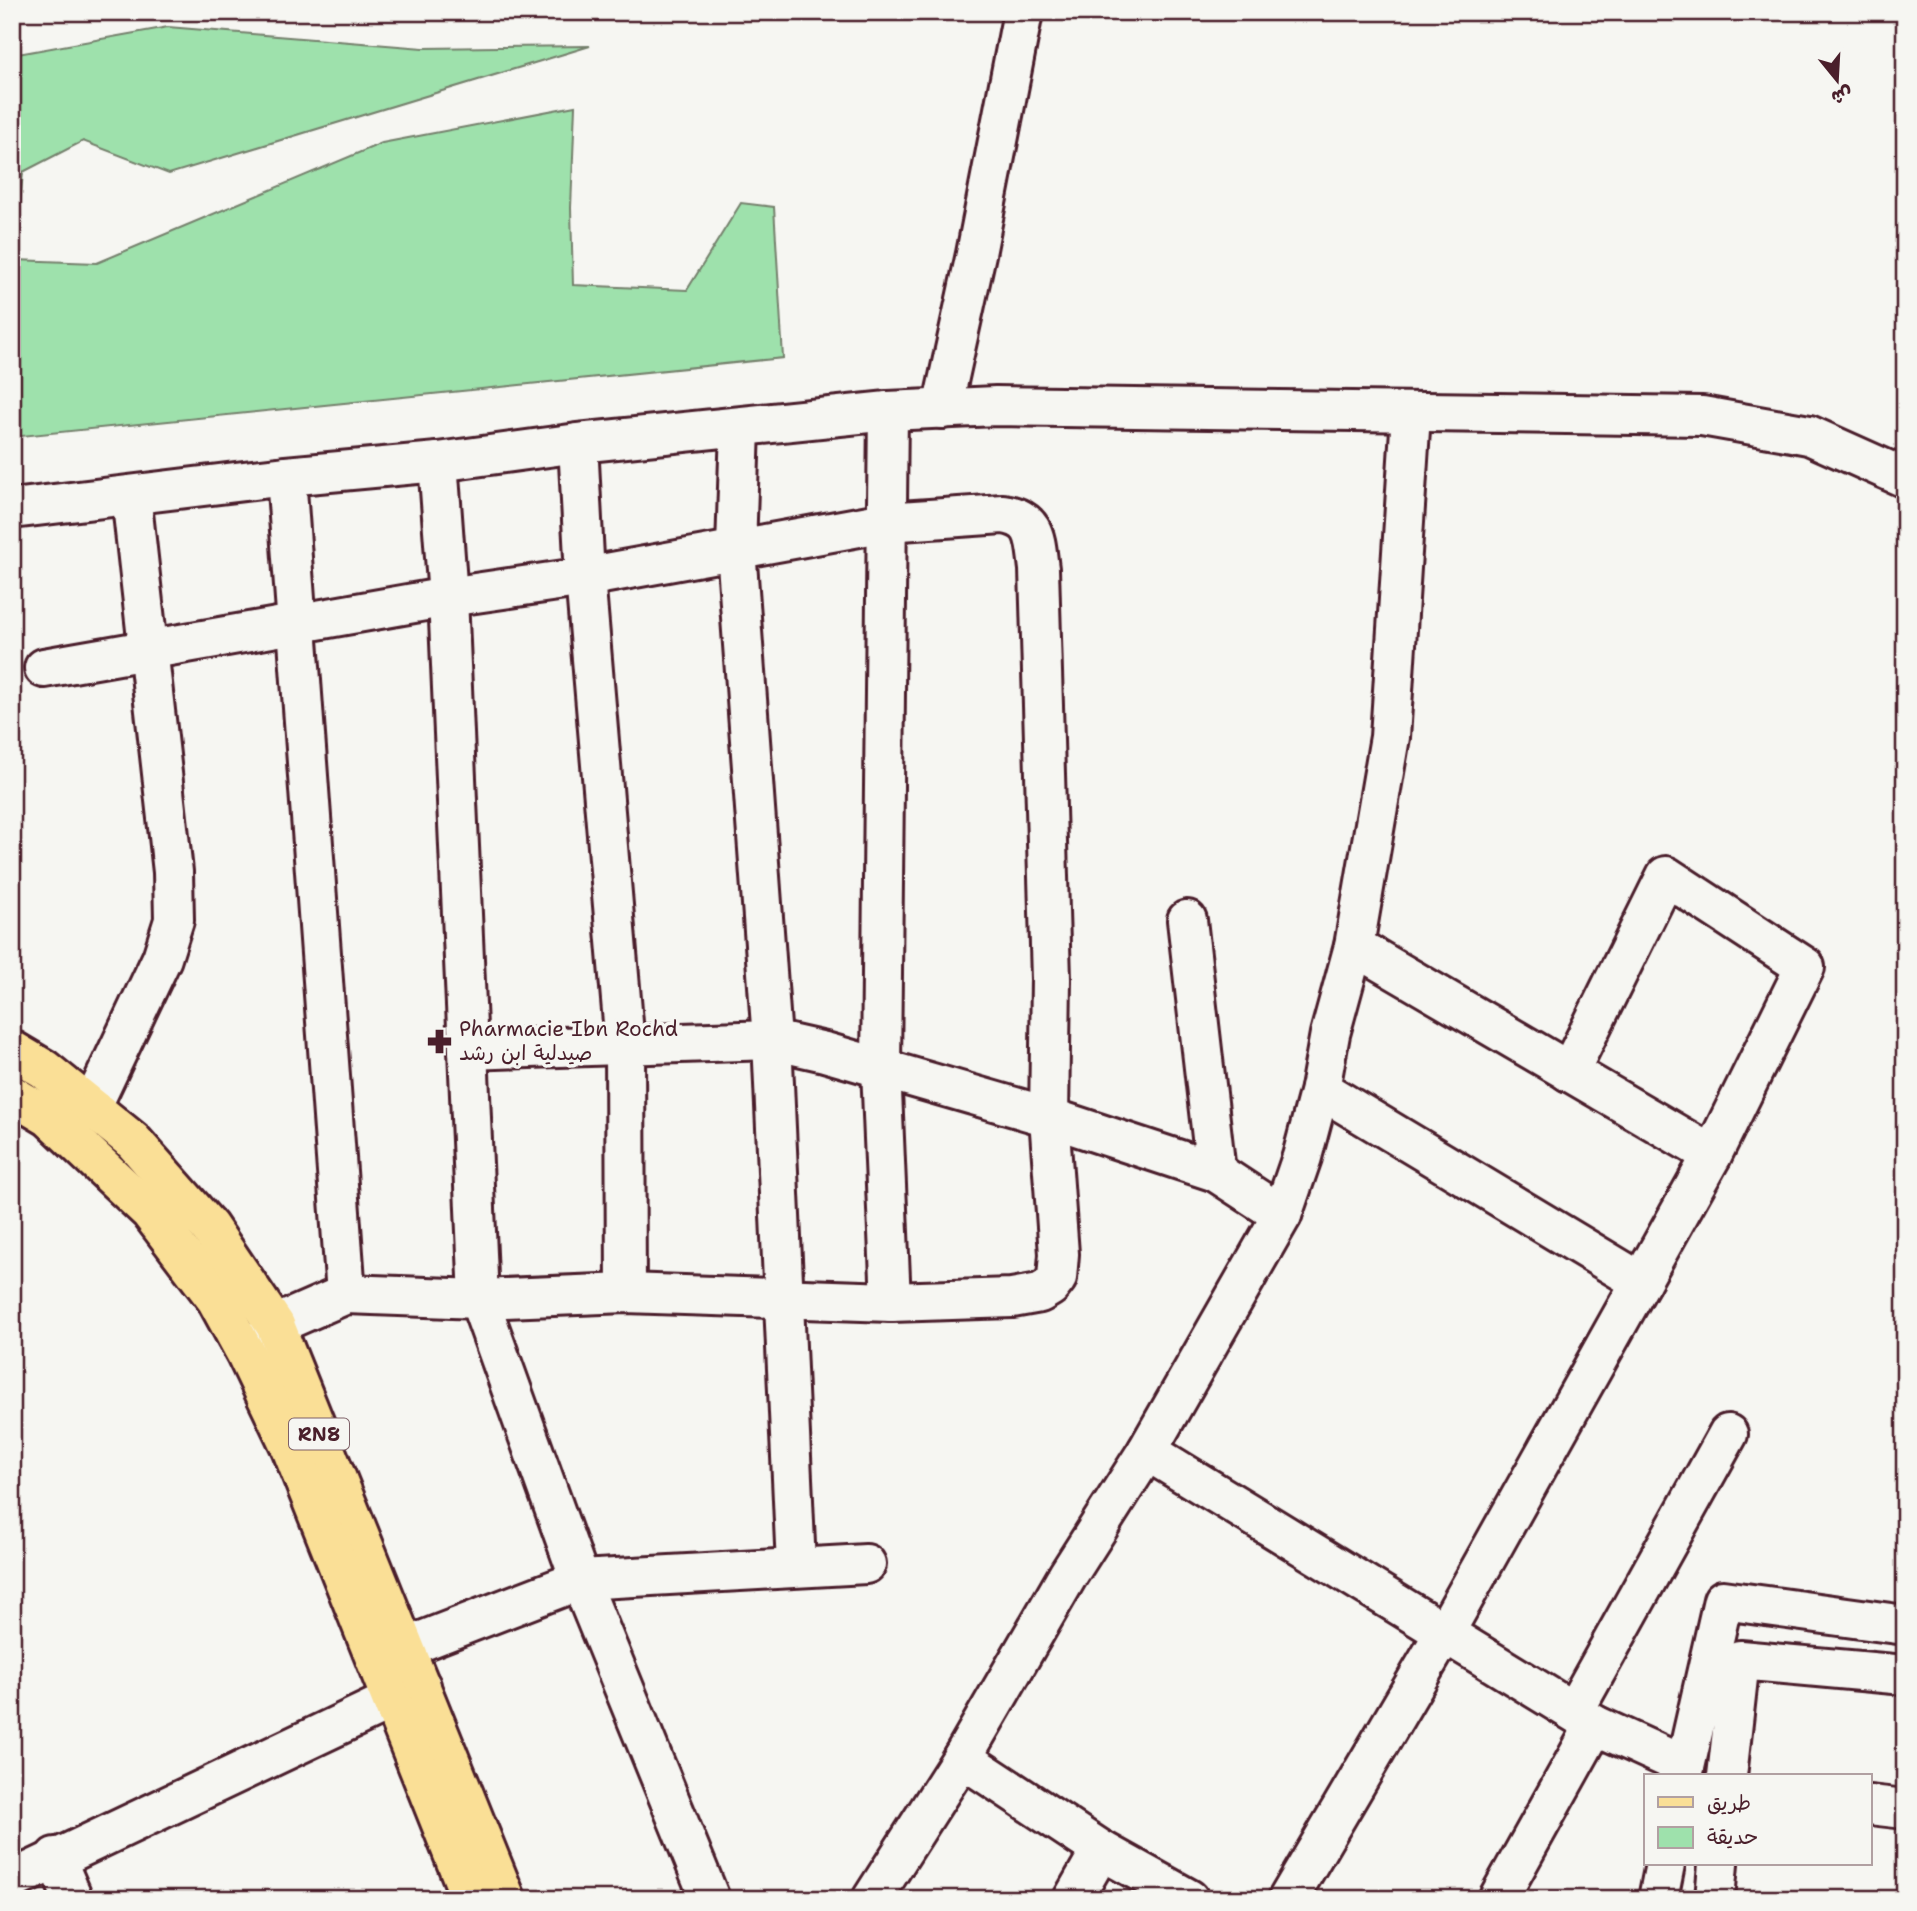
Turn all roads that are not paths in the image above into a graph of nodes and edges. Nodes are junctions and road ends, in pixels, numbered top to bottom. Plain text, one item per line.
1 (1023, 12) edge
2 (942, 409) junction
3 (888, 411) junction
4 (1411, 414) junction
5 (740, 427) junction
6 (578, 443) junction
7 (438, 462) junction
8 (286, 476) junction
9 (1905, 478) edge
10 (131, 495) junction
11 (12, 509) edge
12 (886, 522) junction
13 (736, 549) junction
14 (585, 577) junction
15 (447, 597) junction
16 (295, 624) junction
17 (147, 650) junction
18 (44, 668) dead end
19 (1187, 920) dead end
20 (1354, 946) junction
21 (772, 1040) junction
22 (625, 1046) junction
23 (468, 1050) junction
24 (12, 1051) edge
25 (881, 1068) junction
26 (1569, 1072) junction
27 (1320, 1089) junction
28 (12, 1095) edge
29 (91, 1108) junction
30 (1049, 1117) junction
31 (1712, 1156) junction
32 (1216, 1172) junction
33 (1282, 1215) junction
34 (1641, 1282) junction
35 (626, 1293) junction
36 (346, 1294) junction
37 (479, 1299) junction
38 (784, 1300) junction
39 (891, 1302) junction
40 (275, 1325) junction
41 (246, 1354) junction
42 (1728, 1434) dead end
43 (1147, 1451) junction
44 (866, 1564) dead end
45 (796, 1566) junction
46 (580, 1580) junction
47 (1905, 1625) edge
48 (1446, 1632) junction
49 (404, 1648) junction
50 (1905, 1675) edge
51 (406, 1692) junction
52 (1584, 1718) junction
53 (962, 1758) junction
54 (1684, 1771) edge
55 (1727, 1774) edge
56 (1871, 1805) edge
57 (1905, 1809) edge
58 (1101, 1850) junction
59 (55, 1857) junction
60 (1665, 1866) edge
61 (1718, 1866) edge
62 (12, 1880) edge
63 (73, 1899) edge
64 (471, 1899) edge
65 (506, 1899) edge
66 (710, 1899) edge
67 (872, 1899) edge
68 (1073, 1899) edge
69 (1189, 1899) edge
70 (1289, 1899) edge
71 (1498, 1899) edge
72 (1658, 1899) edge
73 (1715, 1899) edge

1 - 2 street
2 - 3 street
2 - 4 street
3 - 5 street
3 - 12 street
4 - 9 street
4 - 20 street
5 - 6 street
5 - 13 street
6 - 7 street
6 - 14 street
7 - 8 street
7 - 15 street
8 - 10 street
8 - 16 street
10 - 11 street
10 - 17 street
12 - 13 street
12 - 25 street
12 - 30 street
13 - 14 street
13 - 21 street
14 - 15 street
14 - 22 street
15 - 16 street
15 - 23 street
16 - 17 street
16 - 36 street
17 - 18 street
17 - 29 street
19 - 32 street
20 - 26 street
20 - 27 street
21 - 22 street
21 - 25 street
21 - 38 street
22 - 23 street
22 - 35 street
23 - 37 street
24 - 29 main road, RN8
25 - 30 street
25 - 39 street
26 - 31 street
26 - 31 street
27 - 33 street
27 - 34 street
28 - 41 main road, RN8
29 - 40 main road, RN8
30 - 32 street
30 - 39 street
31 - 34 street
32 - 33 street
33 - 43 street
34 - 48 street
35 - 37 street
35 - 38 street
36 - 37 street
36 - 40 street
37 - 46 street
38 - 39 street
38 - 45 street
40 - 41 street
40 - 49 main road, RN8
41 - 51 main road, RN8
42 - 52 street
43 - 48 street
43 - 53 street
44 - 45 street
45 - 46 street
46 - 49 street
46 - 66 street
47 - 54 street
48 - 52 street
48 - 70 street
49 - 51 main road, RN8
50 - 55 street
51 - 59 street
51 - 64 main road, RN8
51 - 65 main road, RN8
52 - 54 street
52 - 71 street
53 - 58 street
53 - 67 street
56 - 57 street
58 - 68 street
58 - 69 street
59 - 62 street
59 - 63 street
60 - 72 street
61 - 73 street

